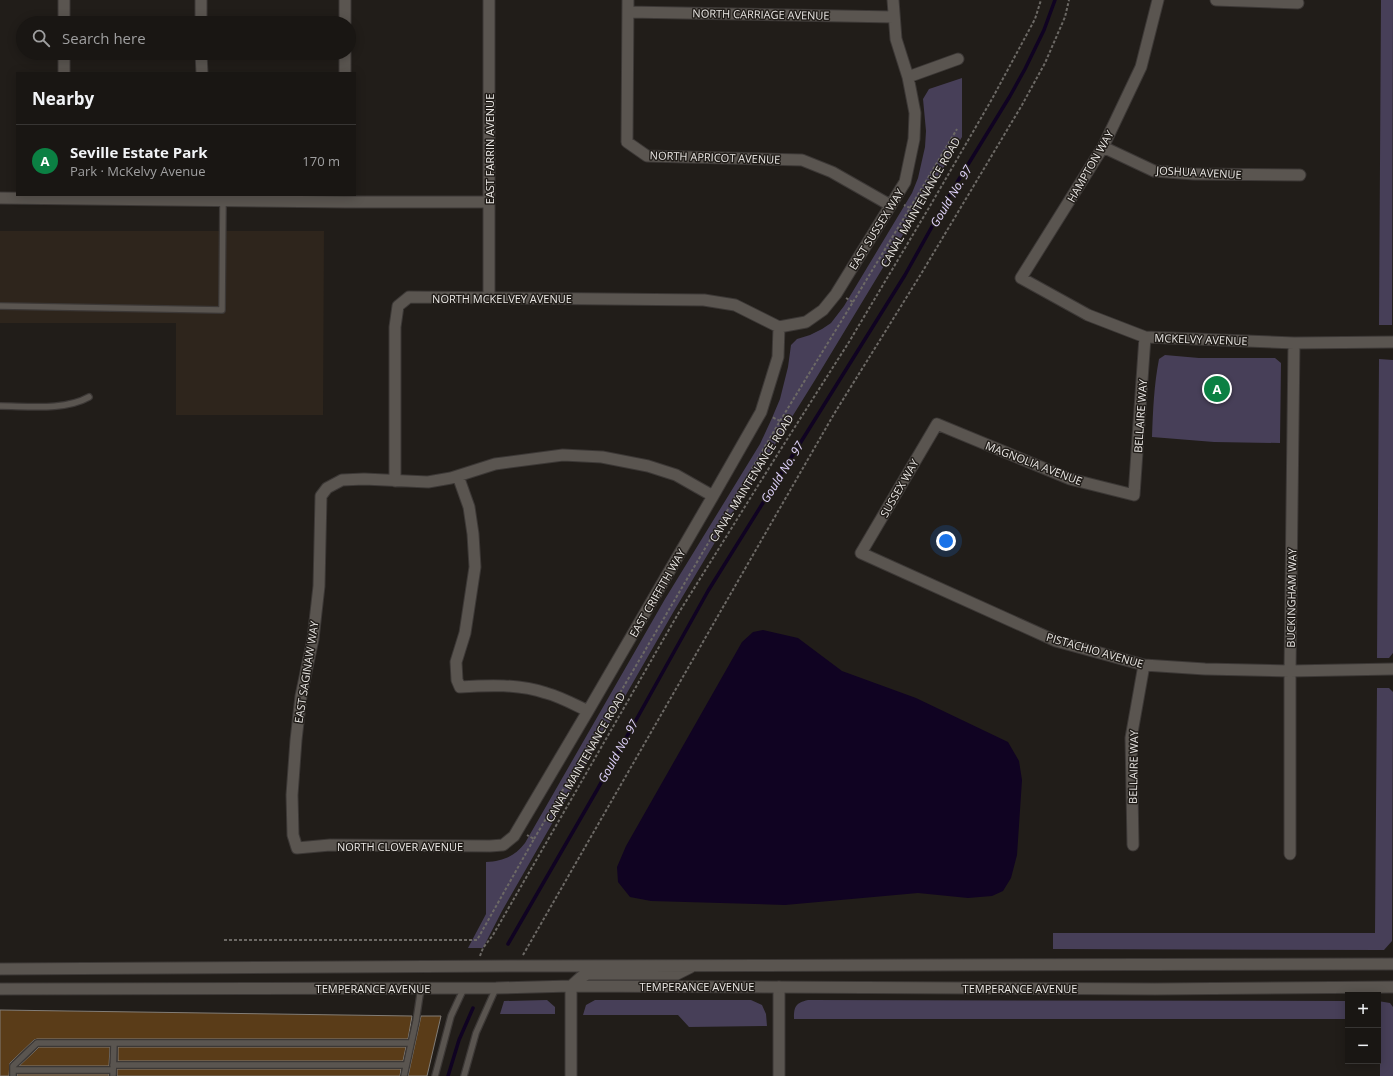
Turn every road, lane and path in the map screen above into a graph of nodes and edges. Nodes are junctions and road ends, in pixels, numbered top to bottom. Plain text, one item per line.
1 (64, 0) edge
2 (201, 0) edge
3 (345, 0) edge
4 (490, 0) edge
5 (628, 0) edge
6 (893, 0) edge
7 (1041, 0) edge
8 (1069, 0) edge
9 (1158, 0) edge
10 (1216, 0) edge
11 (1298, 3) dead end
12 (628, 12) junction
13 (64, 16) edge
14 (201, 16) edge
15 (345, 16) edge
16 (894, 16) junction
17 (64, 60) edge
18 (202, 60) edge
19 (345, 60) edge
20 (958, 60) dead end
21 (64, 72) edge
22 (202, 72) edge
23 (345, 72) edge
24 (908, 77) junction
25 (957, 129) dead end
26 (1103, 147) junction
27 (1300, 175) dead end
28 (64, 197) edge
29 (0, 198) edge
30 (202, 198) edge
31 (345, 198) edge
32 (223, 200) junction
33 (489, 202) junction
34 (892, 202) junction
35 (910, 208) junction
36 (1022, 278) joint
37 (837, 293) junction
38 (489, 298) junction
39 (853, 302) junction
40 (0, 306) edge
41 (779, 327) junction
42 (1145, 337) junction
43 (1294, 342) junction
44 (1393, 342) edge
45 (88, 397) dead end
46 (0, 406) edge
47 (761, 412) junction
48 (780, 421) junction
49 (937, 424) joint
50 (458, 476) junction
51 (395, 481) junction
52 (1134, 495) joint
53 (713, 496) junction
54 (862, 553) joint
55 (1144, 665) junction
56 (1393, 669) edge
57 (1290, 671) junction
58 (588, 711) junction
59 (517, 831) junction
60 (534, 839) junction
61 (503, 844) joint
62 (1133, 846) dead end
63 (297, 848) joint
64 (1290, 854) dead end
65 (224, 940) dead end
66 (1393, 964) edge
67 (695, 965) junction
68 (476, 966) junction
69 (517, 966) junction
70 (0, 969) edge
71 (571, 986) junction
72 (779, 986) junction
73 (1393, 987) edge
74 (421, 988) junction
75 (464, 988) junction
76 (496, 988) junction
77 (0, 989) edge
78 (114, 1043) junction
79 (411, 1043) junction
80 (406, 1065) junction
81 (113, 1070) edge
82 (13, 1073) edge
83 (404, 1076) edge
84 (435, 1076) edge
85 (464, 1076) edge
86 (571, 1076) edge
87 (779, 1076) edge

1 - 13 street
2 - 14 street
3 - 15 street
4 - 33 street, EAST FARRIN AVENUE
5 - 12 street, NORTH APRICOT AVENUE
6 - 16 street, EAST SUSSEX WAY
7 - 68 path, CANAL MAINTENANCE ROAD
8 - 69 path
9 - 26 street, HAMPTON WAY
10 - 11 street
12 - 16 street, NORTH CARRIAGE AVENUE
12 - 34 street, NORTH APRICOT AVENUE
16 - 24 street, EAST SUSSEX WAY
17 - 21 street
18 - 22 street
19 - 23 street
20 - 24 street
24 - 34 street, EAST SUSSEX WAY
25 - 35 path
26 - 27 street, JOSHUA AVENUE
26 - 36 street, HAMPTON WAY
28 - 29 street
28 - 30 street
30 - 32 street
31 - 32 street
31 - 33 street
32 - 40 lane
33 - 38 street, EAST FARRIN AVENUE
34 - 35 path
34 - 37 street, EAST SUSSEX WAY
35 - 39 path
36 - 42 street, MCKELVY AVENUE
37 - 39 path
37 - 41 street, EAST SUSSEX WAY
38 - 41 street, NORTH MCKELVEY AVENUE
38 - 51 street, NORTH MCKELVEY AVENUE
39 - 48 path
41 - 47 street, EAST CRIFFITH WAY
42 - 43 street, MCKELVY AVENUE
42 - 52 street, BELLAIRE WAY
43 - 44 street, MCKELVY AVENUE
43 - 57 street, BUCKINGHAM WAY
45 - 46 lane
47 - 48 path
47 - 53 street, EAST CRIFFITH WAY
48 - 60 path
49 - 52 street, MAGNOLIA AVENUE
49 - 54 street, SUSSEX WAY
50 - 51 street
50 - 53 street
50 - 58 street
51 - 63 street, EAST SAGINAW WAY
53 - 58 street, EAST CRIFFITH WAY
54 - 55 street, PISTACHIO AVENUE
55 - 57 street, PISTACHIO AVENUE
55 - 62 street, BELLAIRE WAY
56 - 57 street, PISTACHIO AVENUE
57 - 64 street, BUCKINGHAM WAY
58 - 59 street, EAST CRIFFITH WAY
59 - 60 path
59 - 61 street, EAST CRIFFITH WAY
60 - 65 path
61 - 63 street, NORTH CLOVER AVENUE
66 - 67 street, TEMPERANCE AVENUE
67 - 69 street, TEMPERANCE AVENUE
67 - 71 street
68 - 69 street, TEMPERANCE AVENUE
68 - 70 street, TEMPERANCE AVENUE
71 - 72 street, TEMPERANCE AVENUE
71 - 76 street, TEMPERANCE AVENUE
71 - 86 street
72 - 73 street, TEMPERANCE AVENUE
72 - 87 street
74 - 75 street, TEMPERANCE AVENUE
74 - 77 street, TEMPERANCE AVENUE
74 - 79 lane
75 - 76 street, TEMPERANCE AVENUE
75 - 84 lane
76 - 85 lane
78 - 79 lane
78 - 81 lane
78 - 82 lane
79 - 80 lane
80 - 81 lane
80 - 83 lane
81 - 82 lane

